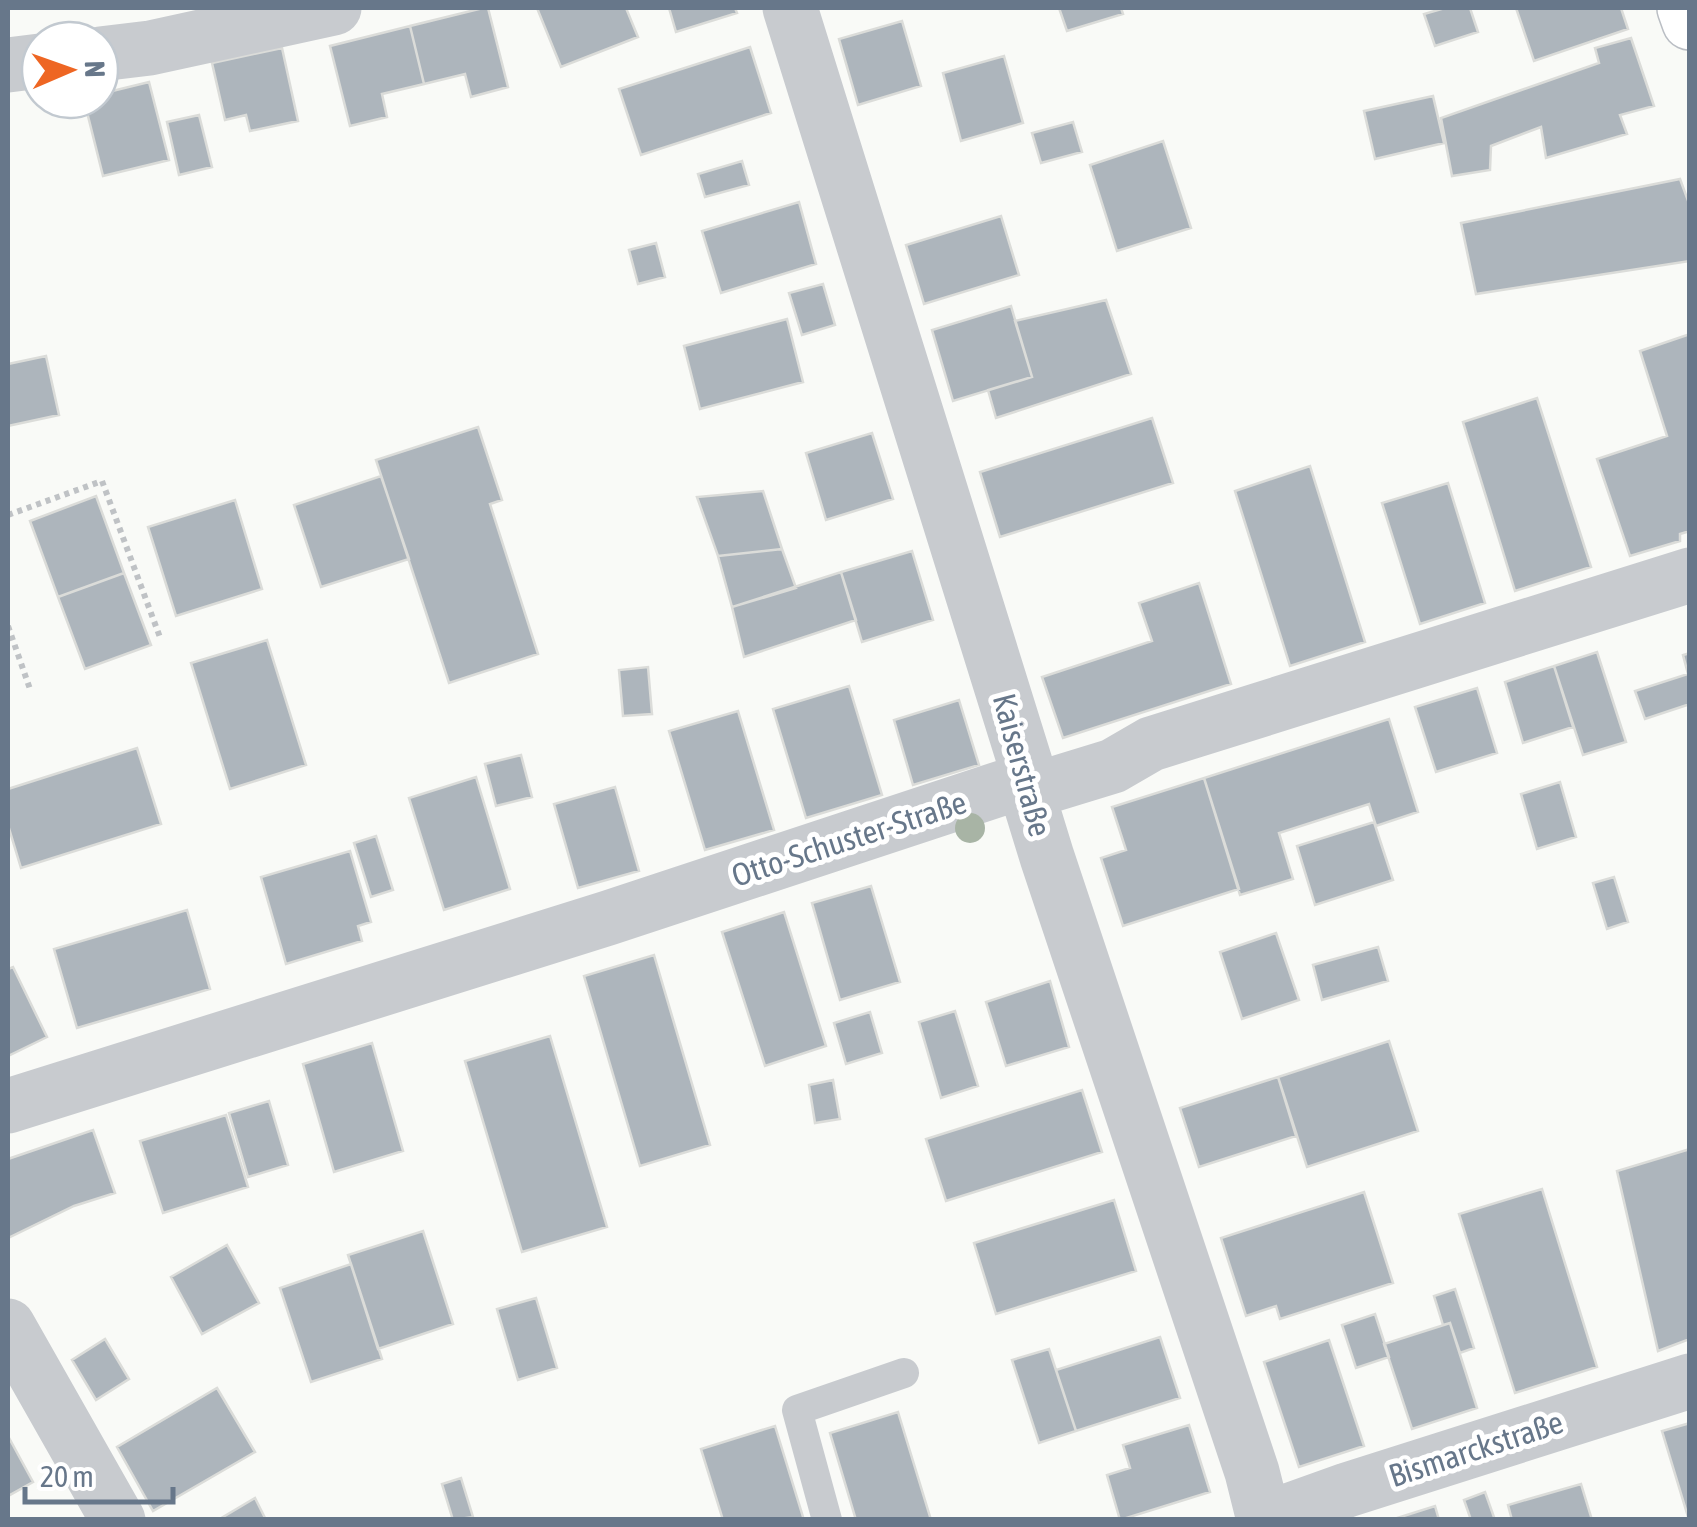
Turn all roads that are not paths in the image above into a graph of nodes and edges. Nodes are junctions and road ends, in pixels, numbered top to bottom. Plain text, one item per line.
1 (334, 8) edge
2 (790, 8) edge
3 (1684, 8) edge
4 (1690, 22) edge
5 (120, 52) edge
6 (1690, 575) edge
7 (1032, 785) junction
8 (8, 1106) edge
9 (8, 1326) edge
10 (904, 1373) dead end
11 (1690, 1381) edge
12 (1264, 1519) edge
13 (118, 1520) edge
14 (827, 1520) edge

1 - 5 street
2 - 7 street, Kaiserstraße
3 - 4 main road
6 - 7 street, Otto-Schuster-Straße
7 - 8 street, Otto-Schuster-Straße
7 - 12 street, Kaiserstraße
9 - 13 street
10 - 14 lane
11 - 12 street, Bismarckstraße

